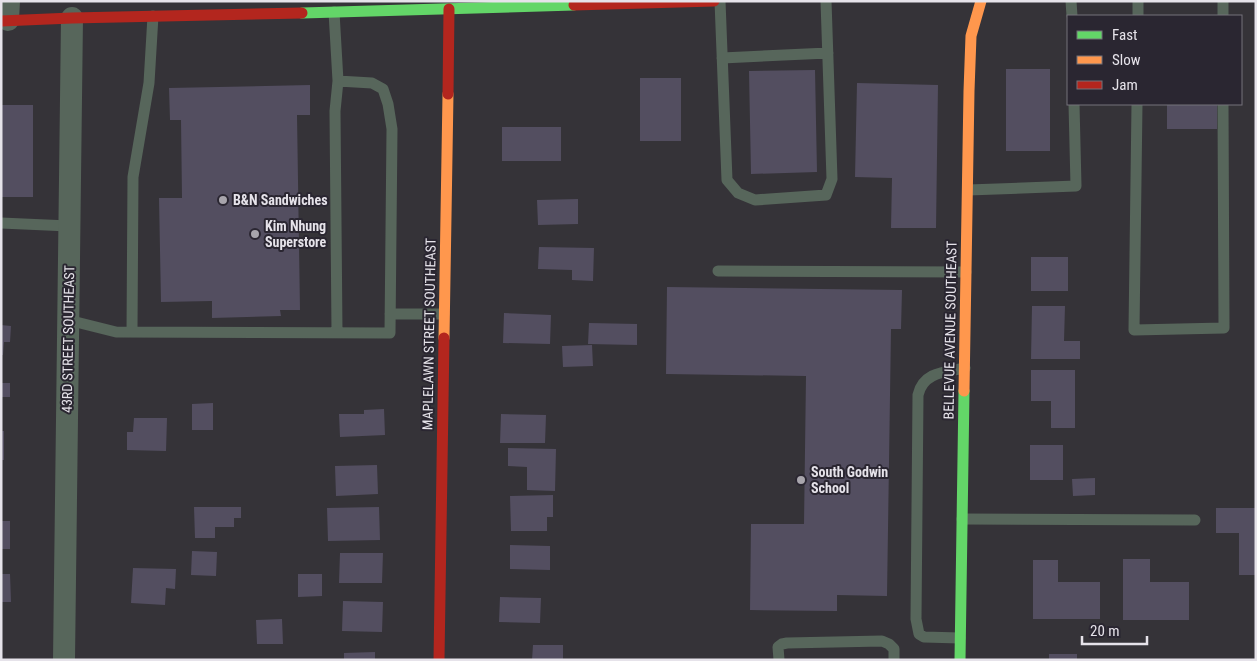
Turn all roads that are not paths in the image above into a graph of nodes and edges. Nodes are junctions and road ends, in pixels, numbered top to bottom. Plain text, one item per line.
1 (714, 1) edge
2 (720, 1) edge
3 (826, 1) edge
4 (981, 1) edge
5 (1071, 1) edge
6 (1138, 1) edge
7 (1223, 1) edge
8 (670, 2) edge
9 (274, 7) edge
10 (338, 8) edge
11 (449, 9) junction
12 (6, 14) edge
13 (1072, 15) edge
14 (1138, 15) edge
15 (1223, 15) edge
16 (153, 16) junction
17 (72, 18) junction
18 (828, 53) junction
19 (722, 58) junction
20 (338, 81) junction
21 (1074, 105) edge
22 (1137, 105) edge
23 (1223, 105) edge
24 (968, 190) junction
25 (1, 223) edge
26 (69, 226) junction
27 (718, 271) dead end
28 (966, 272) junction
29 (390, 314) junction
30 (444, 314) junction
31 (68, 320) junction
32 (132, 332) junction
33 (337, 332) junction
34 (965, 368) junction
35 (962, 519) junction
36 (1195, 520) dead end
37 (960, 638) junction
38 (64, 660) edge
39 (439, 660) edge
40 (779, 660) edge
41 (894, 660) edge
42 (960, 660) edge

1 - 8 street
2 - 19 lane
3 - 18 lane
4 - 24 street, BELLEVUE AVENUE SOUTHEAST
5 - 13 lane
6 - 14 lane
7 - 15 lane
8 - 11 street
9 - 10 street
9 - 16 street
10 - 11 street
10 - 20 lane
11 - 30 street, MAPLELAWN STREET SOUTHEAST
12 - 17 street
16 - 17 street
16 - 32 lane
17 - 26 street, 43RD STREET SOUTHEAST
18 - 19 lane
18 - 19 lane
20 - 29 lane
20 - 33 lane
21 - 24 lane
22 - 23 lane
24 - 28 street, BELLEVUE AVENUE SOUTHEAST
25 - 26 lane
26 - 31 street, 43RD STREET SOUTHEAST
27 - 28 lane
28 - 34 street, BELLEVUE AVENUE SOUTHEAST
29 - 30 lane
29 - 33 lane
30 - 39 street, MAPLELAWN STREET SOUTHEAST
31 - 32 lane
31 - 38 street, 43RD STREET SOUTHEAST
32 - 33 lane
34 - 35 street, BELLEVUE AVENUE SOUTHEAST
34 - 37 lane
35 - 36 lane
35 - 37 street, BELLEVUE AVENUE SOUTHEAST
37 - 42 street, BELLEVUE AVENUE SOUTHEAST
40 - 41 lane

